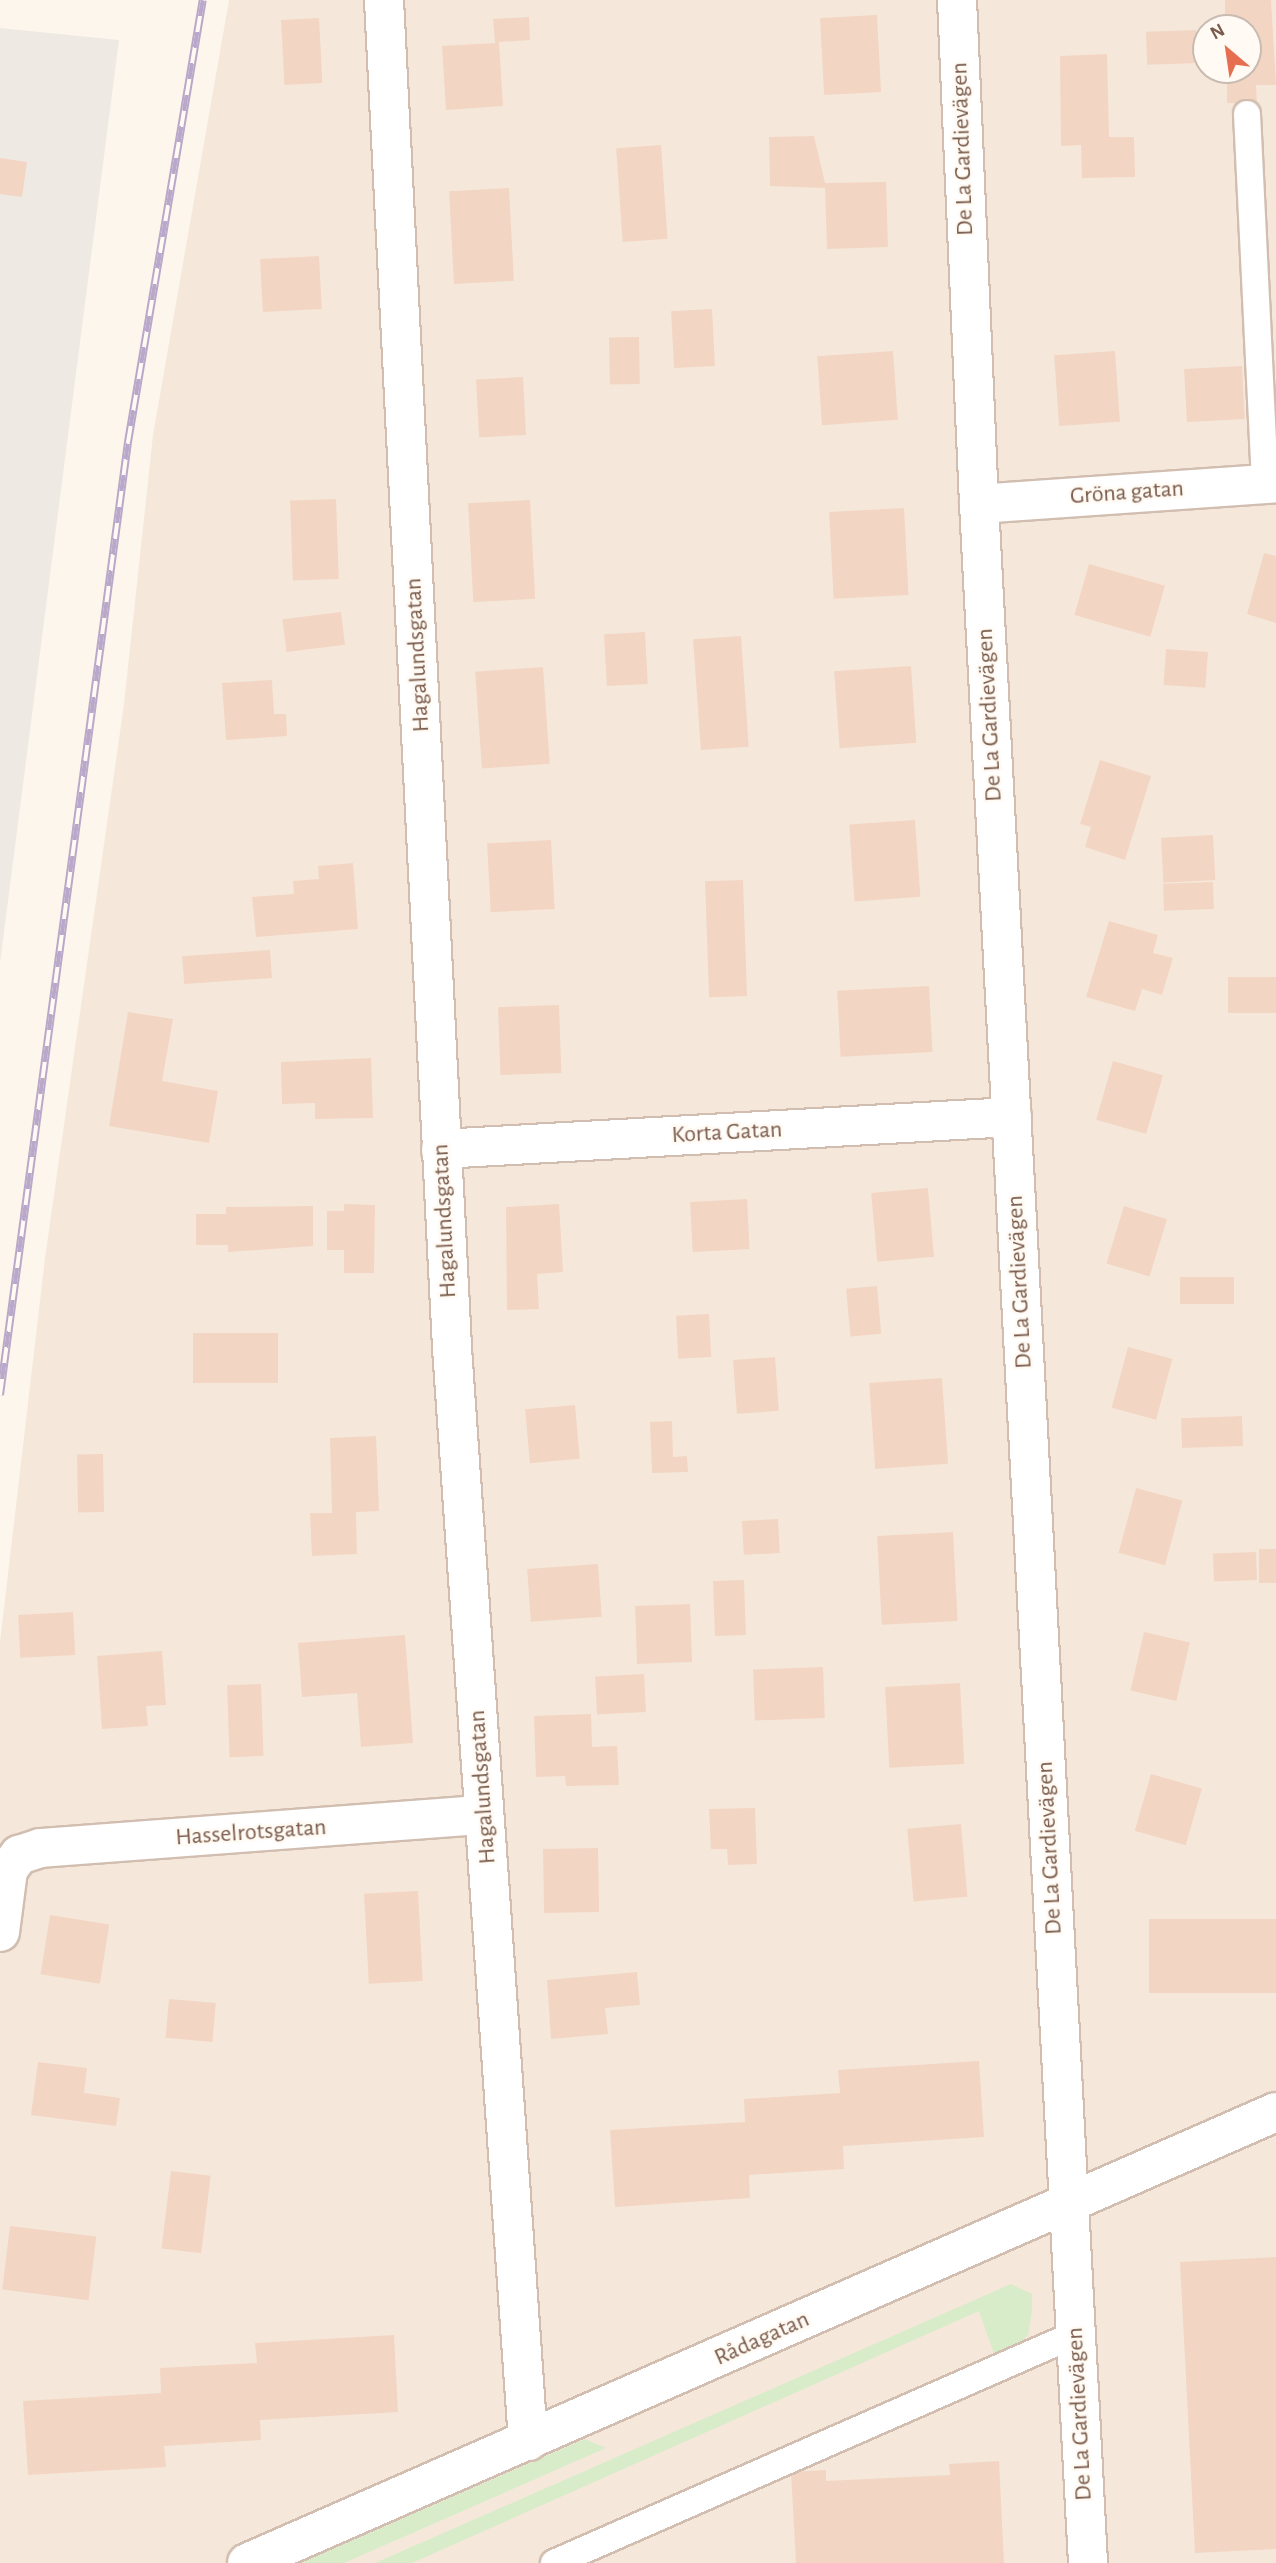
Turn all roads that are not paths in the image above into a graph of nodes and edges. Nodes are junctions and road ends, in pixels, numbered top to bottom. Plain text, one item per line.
1 (384, 0) edge
2 (957, 0) edge
3 (1247, 114) dead end
4 (1270, 483) edge
5 (978, 504) junction
6 (1012, 1117) junction
7 (442, 1149) junction
8 (484, 1815) junction
9 (0, 1932) edge
10 (1276, 2112) edge
11 (1069, 2205) junction
12 (1076, 2334) junction
13 (528, 2441) junction
14 (247, 2563) edge
15 (554, 2563) edge
16 (1088, 2563) edge

1 - 7 street, Hagalundsgatan
2 - 5 street, De La Gardievägen
3 - 4 lane
4 - 5 street, Gröna gatan
5 - 6 street, De La Gardievägen
6 - 7 street, Korta Gatan
6 - 11 street, De La Gardievägen
7 - 8 street, Hagalundsgatan
8 - 9 street, Hasselrotsgatan
8 - 13 street, Hagalundsgatan
10 - 11 street, Rådagatan
11 - 12 street, De La Gardievägen
11 - 13 street, Rådagatan
12 - 15 lane
12 - 16 street, De La Gardievägen
13 - 14 street, Rådagatan

